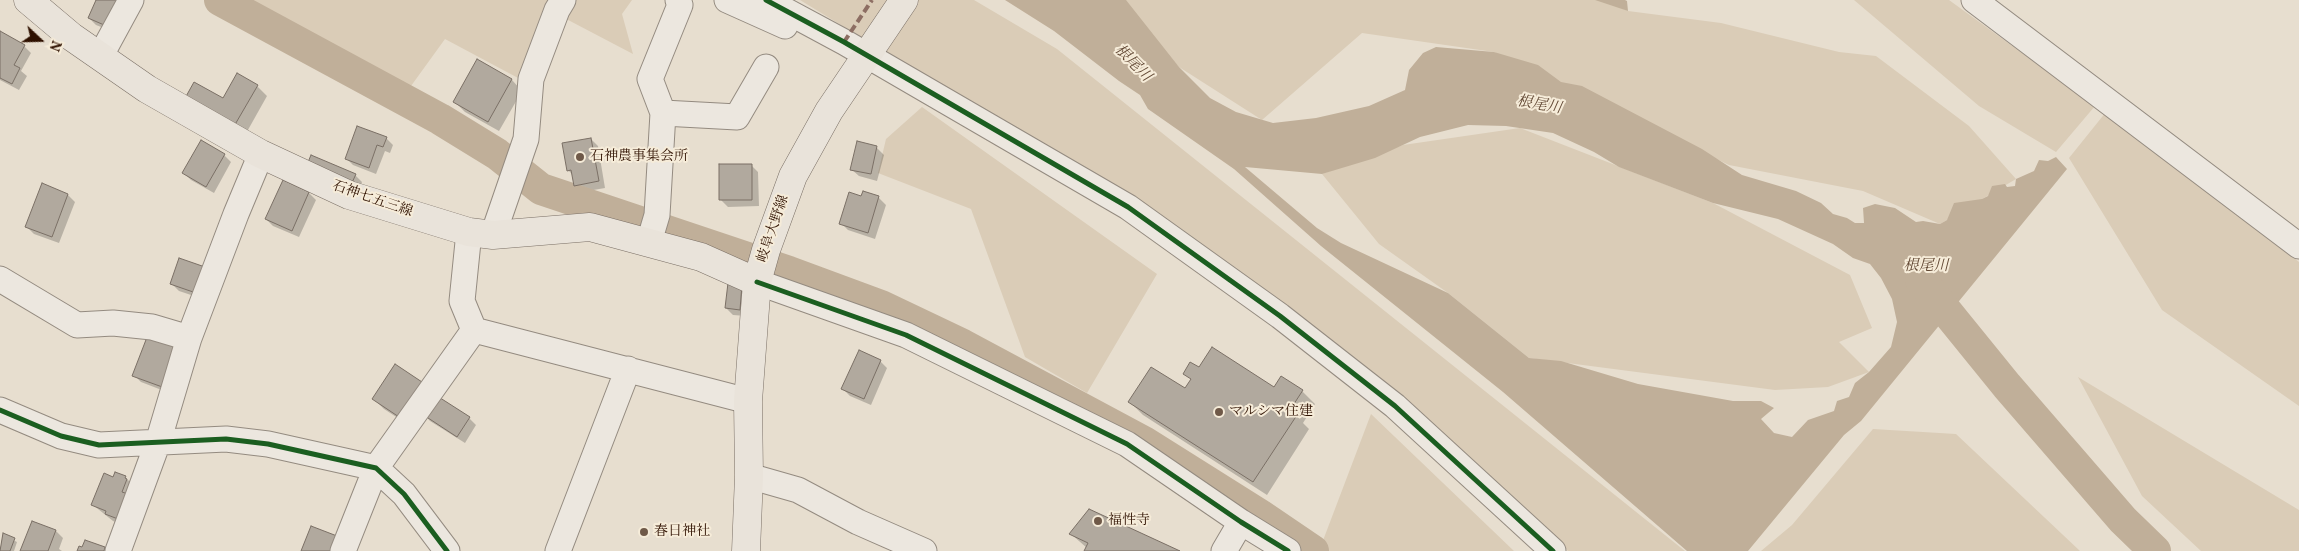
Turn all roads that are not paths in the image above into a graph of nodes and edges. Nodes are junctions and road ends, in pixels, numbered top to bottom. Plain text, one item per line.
1 (28, 0) edge
2 (132, 0) edge
3 (563, 0) edge
4 (727, 0) edge
5 (766, 0) edge
6 (904, 0) edge
7 (1974, 0) edge
8 (680, 2) edge
9 (814, 26) junction
10 (872, 48) junction
11 (100, 56) junction
12 (766, 68) dead end
13 (663, 113) junction
14 (261, 154) junction
15 (652, 231) junction
16 (481, 233) junction
17 (2299, 246) edge
18 (761, 269) junction
19 (0, 279) edge
20 (474, 330) junction
21 (189, 338) junction
22 (628, 369) junction
23 (748, 401) junction
24 (0, 410) edge
25 (158, 442) junction
26 (376, 468) junction
27 (749, 476) junction
28 (1241, 522) junction
29 (118, 551) edge
30 (343, 551) edge
31 (447, 551) edge
32 (558, 551) edge
33 (746, 551) edge
34 (924, 551) edge
35 (1224, 551) edge
36 (1288, 551) edge
37 (1553, 551) edge

1 - 11 main road, 石神七五三線
2 - 11 street
3 - 16 street
4 - 9 street
5 - 9 street
6 - 10 main road, 岐阜大野線
7 - 17 street
8 - 13 street
9 - 10 street
10 - 18 main road, 岐阜大野線
10 - 37 street
11 - 14 main road, 石神七五三線
12 - 13 street
13 - 15 street
14 - 16 main road, 石神七五三線
14 - 21 street
15 - 16 main road, 石神七五三線
15 - 18 main road, 石神七五三線
16 - 20 street
18 - 23 main road, 岐阜大野線
18 - 28 street
19 - 21 street
20 - 22 street
20 - 26 street
21 - 25 street
22 - 23 street
22 - 32 street
23 - 27 main road, 岐阜大野線
24 - 25 street
25 - 26 street
25 - 29 street
26 - 30 street
26 - 31 street
27 - 33 main road, 岐阜大野線
27 - 34 street
28 - 35 street
28 - 36 street

